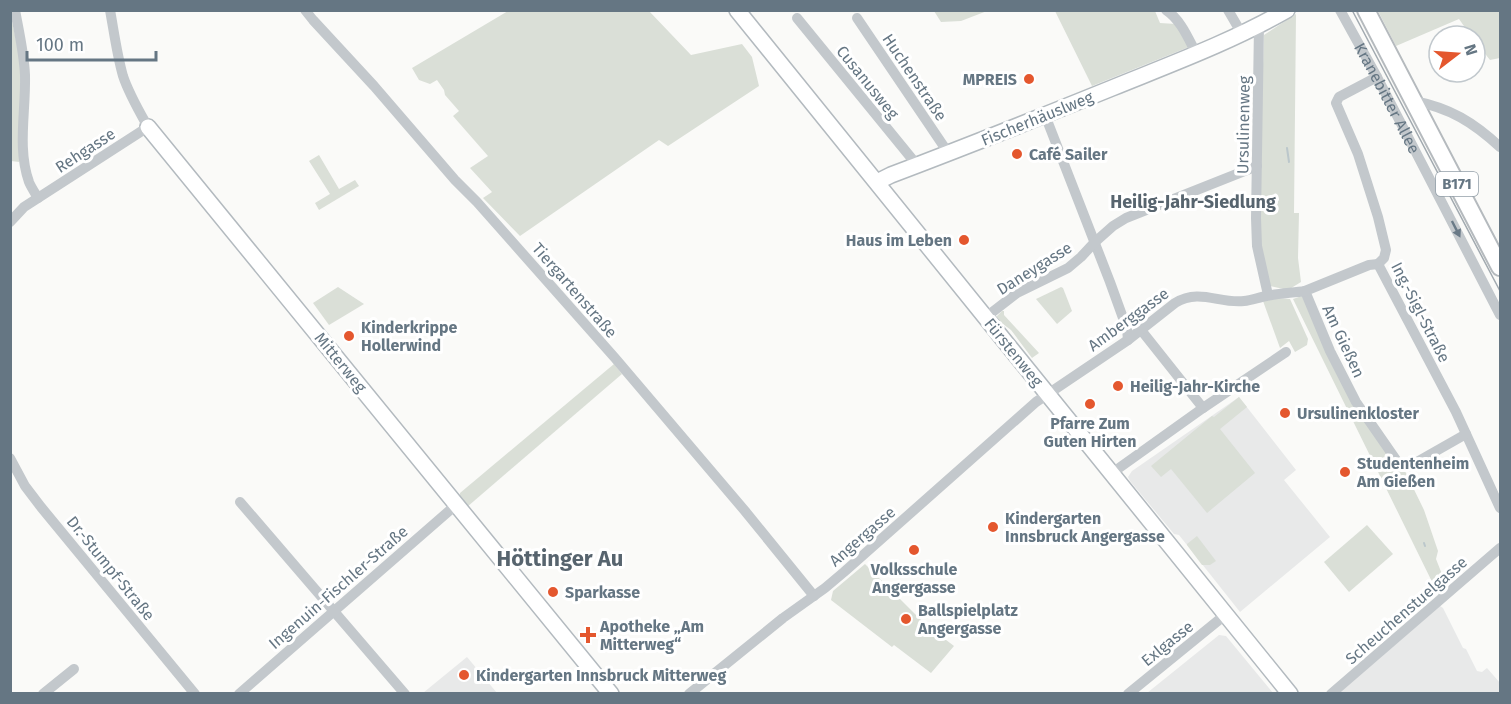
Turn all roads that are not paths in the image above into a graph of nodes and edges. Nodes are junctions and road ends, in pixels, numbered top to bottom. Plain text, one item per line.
1 (15, 10) edge
2 (110, 10) edge
3 (305, 10) edge
4 (737, 10) edge
5 (1167, 10) edge
6 (1227, 10) edge
7 (1287, 10) edge
8 (1340, 10) edge
9 (1366, 10) edge
10 (797, 18) dead end
11 (857, 18) dead end
12 (1259, 26) junction
13 (1242, 33) junction
14 (1197, 53) junction
15 (1377, 77) junction
16 (1414, 101) junction
17 (1045, 115) junction
18 (148, 127) junction
19 (1500, 147) edge
20 (949, 154) junction
21 (917, 165) junction
22 (1257, 166) junction
23 (877, 182) junction
24 (38, 198) junction
25 (10, 222) edge
26 (1095, 242) junction
27 (1378, 264) junction
28 (1500, 267) edge
29 (1305, 291) junction
30 (1268, 295) junction
31 (1500, 315) edge
32 (986, 317) junction
33 (1141, 330) junction
34 (1128, 340) junction
35 (1286, 352) dead end
36 (1047, 394) junction
37 (1203, 408) junction
38 (1466, 434) junction
39 (10, 458) edge
40 (1112, 472) junction
41 (240, 502) dead end
42 (457, 504) junction
43 (1500, 508) edge
44 (1500, 548) edge
45 (814, 596) junction
46 (334, 610) junction
47 (1225, 615) junction
48 (74, 669) dead end
49 (43, 693) edge
50 (195, 693) edge
51 (239, 693) edge
52 (405, 693) edge
53 (611, 693) edge
54 (690, 693) edge
55 (1128, 693) edge
56 (1290, 693) edge
57 (1331, 693) edge

1 - 24 street
2 - 18 street, Mitterweg
3 - 45 street, Tiergartenstraße
4 - 23 street, Fürstenweg
5 - 14 street
6 - 13 street
7 - 12 street, Fischerhäuslweg
8 - 15 street, Kranebitter Allee
9 - 16 main road, Kranebitter Allee / B171
10 - 21 street, Cusanusweg
11 - 20 street, Huchenstraße
12 - 13 street, Fischerhäuslweg
12 - 22 street, Ursulinenweg
13 - 14 street, Fischerhäuslweg
14 - 17 street, Fischerhäuslweg
15 - 27 street, Ing.-Sigl-Straße
15 -> 31 street, Kranebitter Allee
16 - 19 street
16 - 28 main road, Kranebitter Allee / B171
17 - 20 street, Fischerhäuslweg
17 - 26 street
18 - 24 street, Rehgasse
18 - 42 street, Mitterweg
20 - 21 street, Fischerhäuslweg
21 - 23 street, Fischerhäuslweg
22 - 26 street, Daneygasse
22 - 30 street, Ursulinenweg
23 - 32 street, Fürstenweg
24 - 25 street
26 - 32 street, Daneygasse
26 - 34 street
27 - 29 street, Am Gießen
27 - 38 street, Ing.-Sigl-Straße
29 - 30 street, Amberggasse
29 - 38 street, Am Gießen
30 - 33 street, Amberggasse
32 - 36 street, Fürstenweg
33 - 34 street, Amberggasse
33 - 37 street
34 - 36 street, Amberggasse
35 - 37 street
36 - 40 street, Fürstenweg
36 - 45 street, Angergasse
37 - 40 street
38 - 43 street, Ing.-Sigl-Straße
39 - 50 street, Dr.-Stumpf-Straße
40 - 47 street, Fürstenweg
41 - 46 street
42 - 46 street, Ingenuin-Fischler-Straße
42 - 53 street, Mitterweg
44 - 57 street, Scheuchenstuelgasse
45 - 54 street, Angergasse
46 - 51 street, Ingenuin-Fischler-Straße
46 - 52 street
47 - 55 street, Exlgasse
47 - 56 street, Fürstenweg
48 - 49 street

